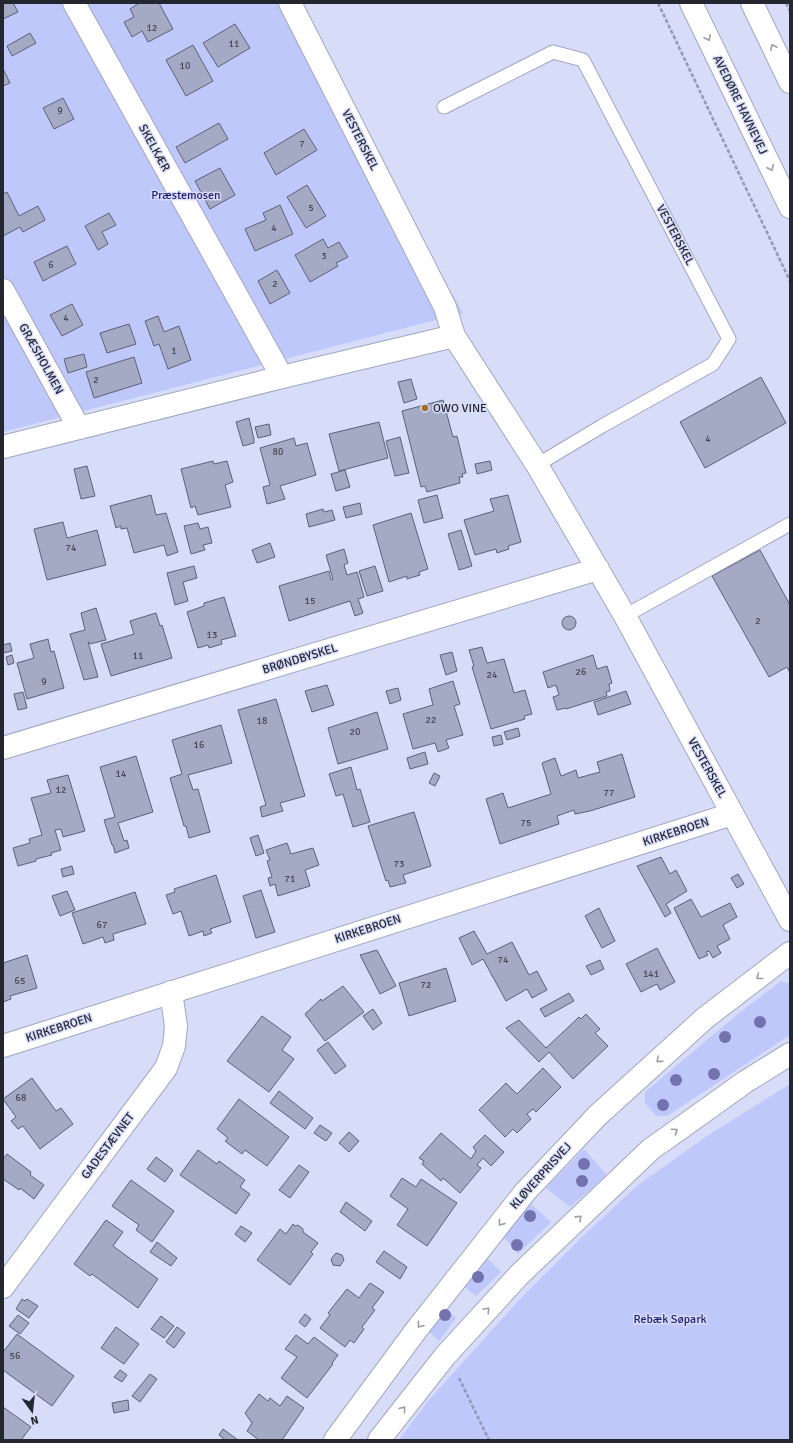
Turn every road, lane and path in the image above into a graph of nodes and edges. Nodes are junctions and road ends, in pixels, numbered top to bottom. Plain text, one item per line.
1 (74, 3) edge
2 (290, 3) edge
3 (658, 3) edge
4 (691, 3) edge
5 (752, 3) edge
6 (786, 3) edge
7 (790, 11) edge
8 (790, 82) edge
9 (444, 107) dead end
10 (790, 207) edge
11 (790, 281) edge
12 (3, 290) edge
13 (454, 336) junction
14 (282, 377) junction
15 (79, 428) junction
16 (3, 447) edge
17 (537, 465) junction
18 (790, 524) edge
19 (598, 569) junction
20 (625, 616) junction
21 (3, 748) edge
22 (732, 814) junction
23 (790, 920) edge
24 (790, 953) edge
25 (171, 992) junction
26 (3, 1046) edge
27 (790, 1054) edge
28 (3, 1287) edge
29 (335, 1440) edge
30 (379, 1440) edge

1 - 14 street, SKELKÆR
2 - 13 street, VESTERSKEL
3 - 11 path
4 -> 10 street, AVEDØRE HAVNEVEJ
8 -> 5 street
6 - 7 path
9 - 17 lane, VESTERSKEL
12 - 15 street, GRÆSHOLMEN
13 - 14 street
13 - 17 street, VESTERSKEL
14 - 15 street
15 - 16 street
17 - 19 street, VESTERSKEL
18 - 20 lane
19 - 20 street, VESTERSKEL
19 - 21 street, BRØNDBYSKEL
20 - 22 street, VESTERSKEL
22 - 23 street, VESTERSKEL
22 - 25 street, KIRKEBROEN
24 -> 29 street, KLØVERPRISVEJ
25 - 26 street, KIRKEBROEN
25 - 28 street, GADESTÆVNET
30 -> 27 street

